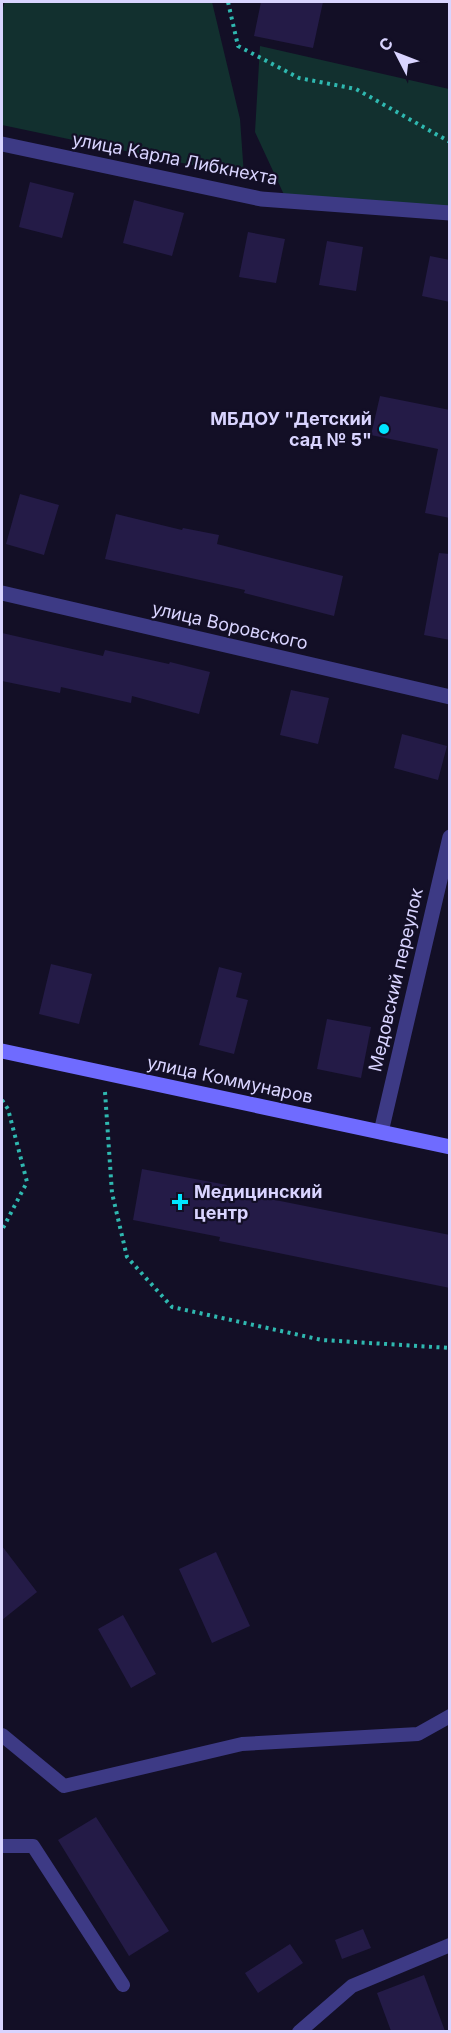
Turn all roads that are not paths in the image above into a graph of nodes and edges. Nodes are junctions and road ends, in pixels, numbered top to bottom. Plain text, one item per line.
1 (2, 144) edge
2 (450, 213) edge
3 (2, 593) edge
4 (450, 697) edge
5 (450, 837) edge
6 (2, 1051) edge
7 (381, 1132) junction
8 (450, 1147) edge
9 (450, 1716) edge
10 (2, 1736) edge
11 (2, 1846) edge
12 (450, 1945) edge
13 (123, 1985) dead end
14 (299, 2031) edge

1 - 2 street, улица Карла Либкнехта
3 - 4 street, улица Воровского
5 - 7 street, Медовский переулок
6 - 7 street, улица Коммунаров
7 - 8 street, улица Коммунаров
9 - 10 lane
11 - 13 lane
12 - 14 lane

